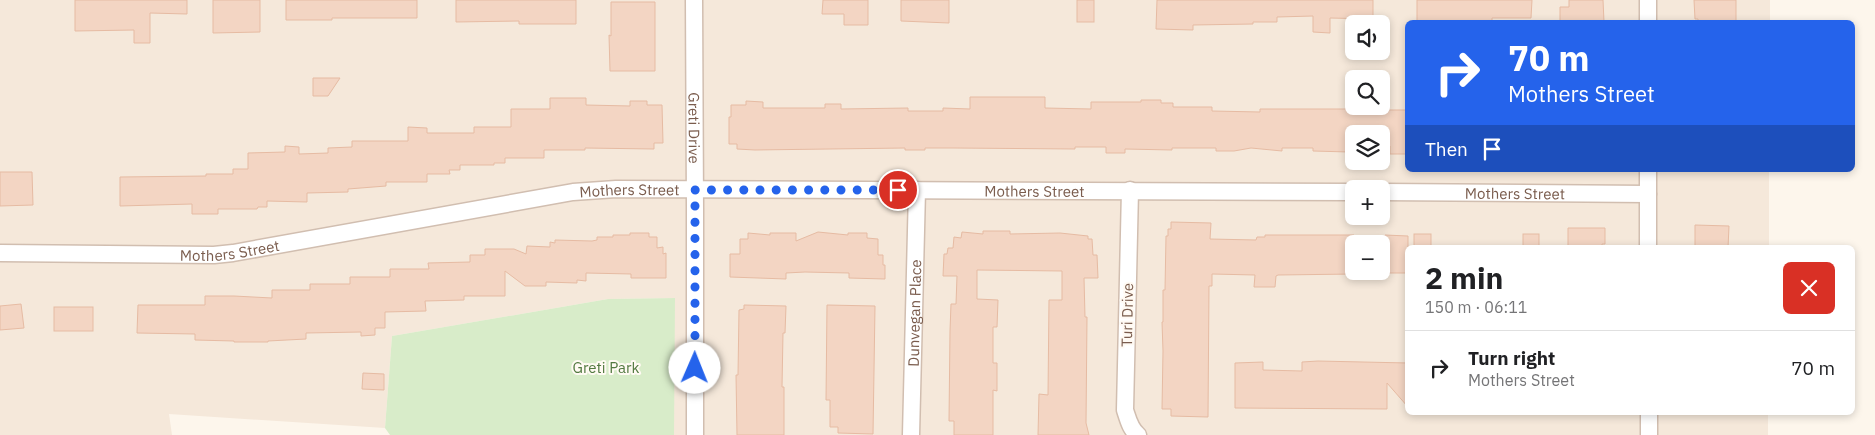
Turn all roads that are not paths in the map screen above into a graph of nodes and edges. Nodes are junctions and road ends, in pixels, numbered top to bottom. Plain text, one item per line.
1 (694, 0) edge
2 (1648, 0) edge
3 (1648, 20) edge
4 (1648, 172) edge
5 (695, 190) junction
6 (917, 190) junction
7 (1130, 190) junction
8 (1345, 192) edge
9 (1390, 192) edge
10 (1648, 194) junction
11 (1648, 245) edge
12 (0, 253) edge
13 (1649, 415) edge
14 (694, 435) edge
15 (911, 435) edge
16 (1138, 435) edge
17 (1649, 435) edge

1 - 5 street, Greti Drive
2 - 3 street
4 - 10 street
5 - 6 street, Mothers Street
5 - 12 street, Mothers Street
5 - 14 street, Greti Drive
6 - 7 street, Mothers Street
6 - 15 street, Dunvegan Place
7 - 8 street, Mothers Street
7 - 16 street, Turi Drive
9 - 10 street, Mothers Street
10 - 11 street
13 - 17 street

